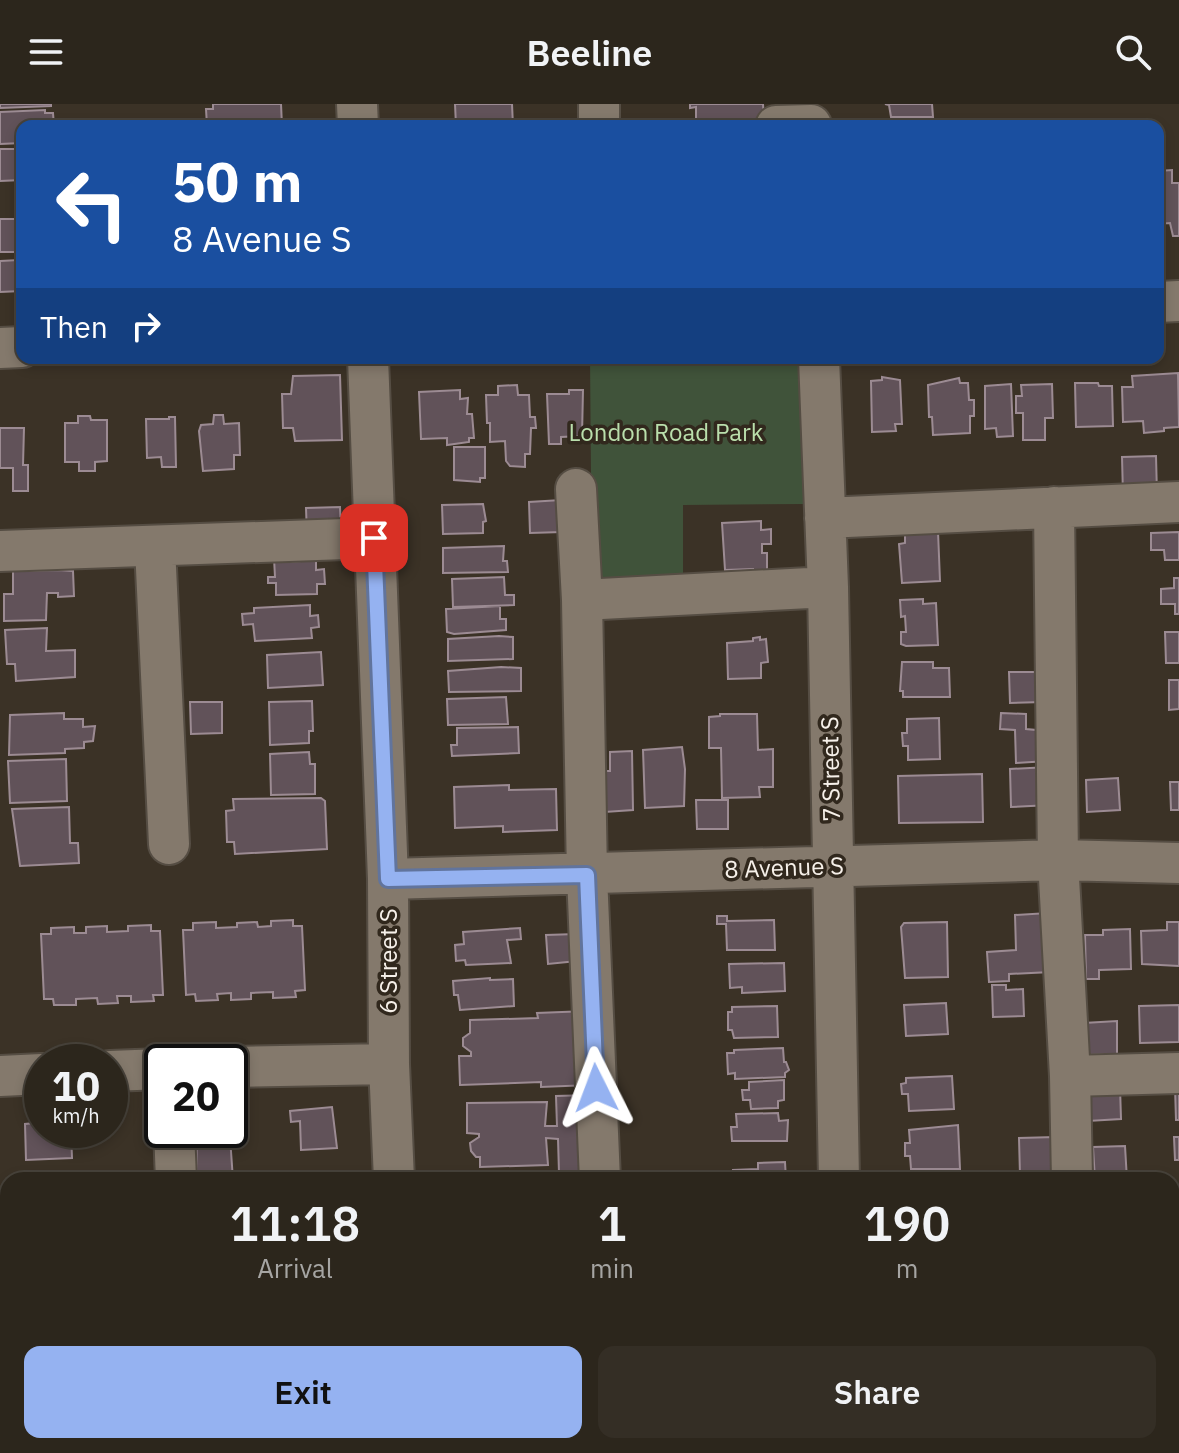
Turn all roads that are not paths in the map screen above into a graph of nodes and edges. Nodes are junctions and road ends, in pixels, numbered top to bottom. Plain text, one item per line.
1 (368, 364) edge
2 (819, 364) edge
3 (576, 489) dead end
4 (1179, 502) edge
5 (1054, 507) junction
6 (825, 518) junction
7 (374, 538) junction
8 (155, 547) junction
9 (0, 551) edge
10 (828, 587) junction
11 (582, 600) junction
12 (169, 844) dead end
13 (1058, 860) junction
14 (1179, 863) edge
15 (833, 866) junction
16 (587, 875) junction
17 (388, 879) junction
18 (389, 1064) junction
19 (248, 1067) edge
20 (1179, 1073) edge
21 (24, 1075) edge
22 (0, 1076) edge
23 (1070, 1076) junction
24 (175, 1148) edge
25 (176, 1172) edge
26 (394, 1172) edge
27 (600, 1172) edge
28 (839, 1172) edge
29 (1072, 1172) edge

1 - 7 street, 6 Street S
2 - 6 street, 7 Street S
3 - 11 street
4 - 5 street
5 - 6 street
5 - 13 street
6 - 10 street, 7 Street S
7 - 8 street
7 - 17 street, 6 Street S
8 - 9 street
8 - 12 street
10 - 11 street
10 - 15 street, 7 Street S
11 - 16 street
13 - 14 street, 8 Avenue S
13 - 15 street, 8 Avenue S
13 - 23 street
15 - 16 street, 8 Avenue S
15 - 28 street, 7 Street S
16 - 17 street, 8 Avenue S
16 - 27 street
17 - 18 street, 6 Street S
18 - 19 street
18 - 26 street, 6 Street S
20 - 23 street
21 - 22 street
23 - 29 street
24 - 25 street

